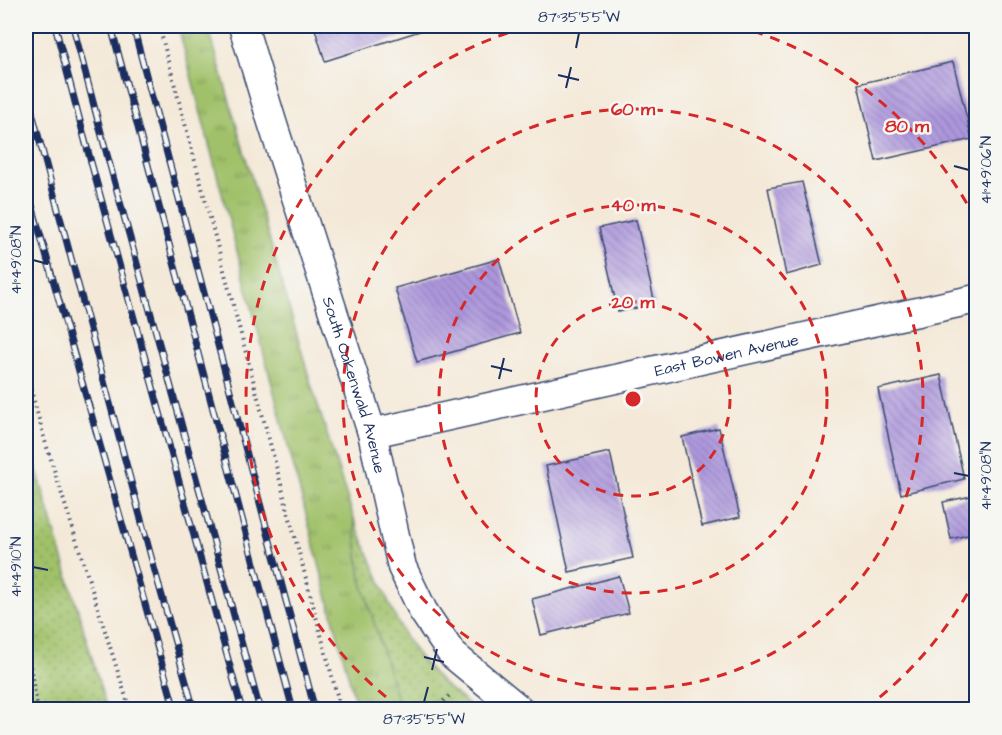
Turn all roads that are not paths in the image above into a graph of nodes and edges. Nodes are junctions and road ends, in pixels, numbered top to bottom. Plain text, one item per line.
1 (243, 26) edge
2 (976, 299) edge
3 (372, 434) junction
4 (520, 710) edge

1 - 3 street, South Oakenwald Avenue
2 - 3 street, East Bowen Avenue
3 - 4 street, South Oakenwald Avenue

